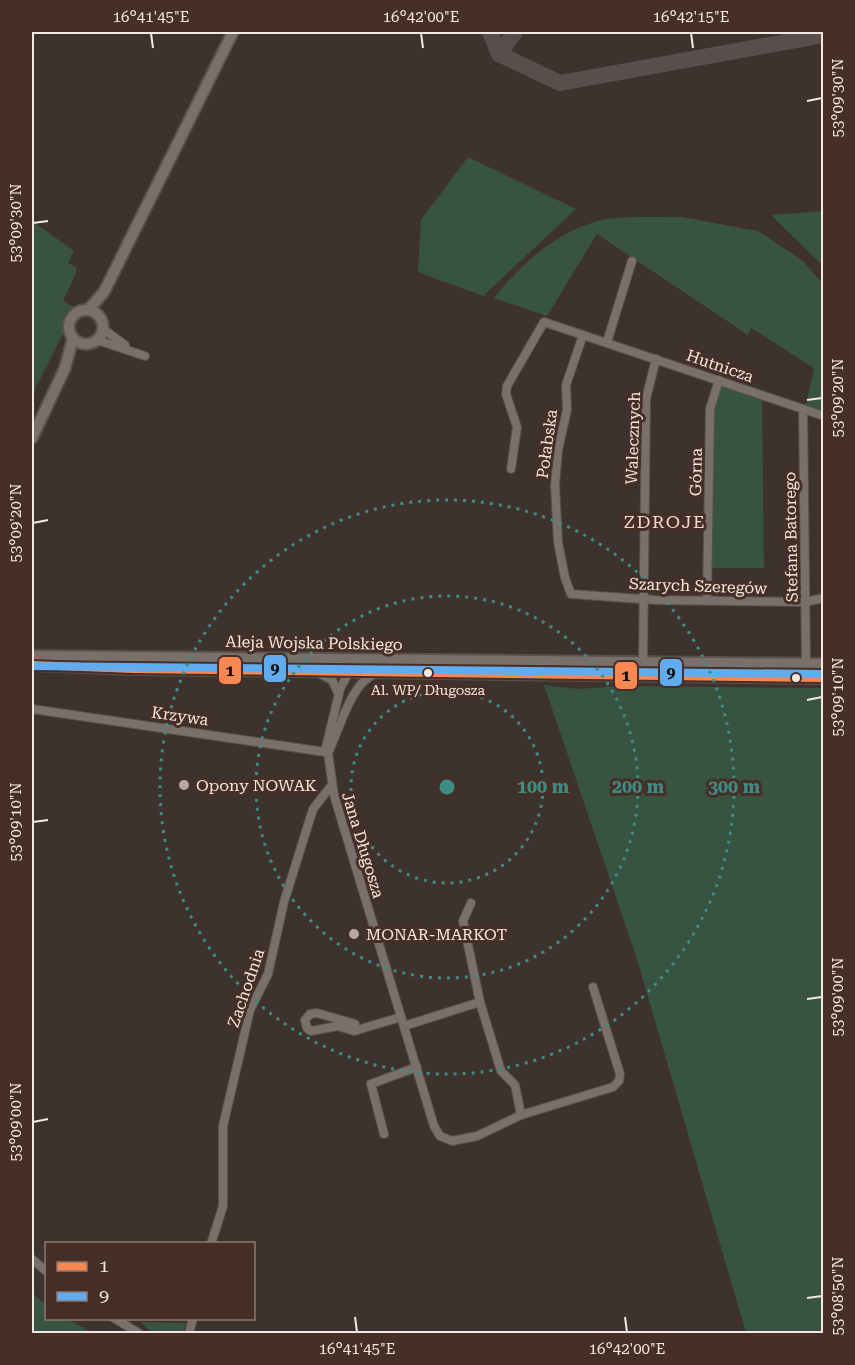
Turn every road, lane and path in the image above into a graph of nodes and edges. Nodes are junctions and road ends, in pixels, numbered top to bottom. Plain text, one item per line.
1 (233, 32) edge
2 (632, 261) dead end
3 (104, 292) junction
4 (88, 310) junction
5 (99, 316) junction
6 (103, 329) junction
7 (583, 335) junction
8 (73, 338) junction
9 (97, 340) junction
10 (607, 342) junction
11 (86, 344) junction
12 (131, 349) junction
13 (146, 356) dead end
14 (656, 359) junction
15 (66, 368) junction
16 (719, 380) junction
17 (803, 409) junction
18 (824, 416) edge
19 (32, 438) edge
20 (511, 469) dead end
21 (571, 594) joint
22 (824, 598) edge
23 (644, 599) junction
24 (707, 601) junction
25 (805, 602) junction
26 (32, 656) edge
27 (248, 657) junction
28 (349, 659) junction
29 (597, 662) junction
30 (643, 662) junction
31 (806, 664) junction
32 (824, 664) edge
33 (32, 665) edge
34 (247, 671) junction
35 (314, 672) junction
36 (349, 672) junction
37 (382, 673) junction
38 (596, 675) junction
39 (824, 678) edge
40 (355, 690) junction
41 (339, 693) junction
42 (32, 709) edge
43 (327, 752) junction
44 (331, 786) junction
45 (471, 903) dead end
46 (593, 987) dead end
47 (480, 1002) junction
48 (401, 1017) junction
49 (404, 1026) junction
50 (354, 1031) junction
51 (417, 1067) junction
52 (521, 1115) junction
53 (384, 1134) dead end
54 (212, 1242) edge
55 (32, 1259) edge
56 (45, 1270) edge
57 (117, 1320) edge
58 (140, 1334) edge

1 - 3 main road
2 - 10 street
3 - 4 main road
3 - 5 main road
4 - 5 main road
4 - 8 main road
5 - 6 main road
6 - 9 main road
6 - 12 street
7 - 10 street, Hutnicza
7 - 20 street, Hutnicza
7 - 21 street, Połabska
8 - 11 main road
8 - 15 main road
9 - 11 main road
9 - 12 street
10 - 14 street, Hutnicza
11 - 15 main road
12 - 13 street
14 - 16 street, Hutnicza
14 - 23 street, Walecznych
15 - 19 main road
16 - 17 street, Hutnicza
16 - 24 street, Górna
17 - 18 street, Hutnicza
17 - 25 street, Stefana Batorego
21 - 23 street, Szarych Szeregów
22 - 25 street, Szarych Szeregów
23 - 24 street, Szarych Szeregów
23 - 30 street, Walecznych
24 - 25 street, Szarych Szeregów
25 - 31 street, Stefana Batorego
26 - 27 main road, Aleja Wojska Polskiego
27 - 28 main road, Aleja Wojska Polskiego
27 - 34 main road
28 - 29 main road, Aleja Wojska Polskiego
28 - 36 street
29 - 30 main road, Aleja Wojska Polskiego
29 - 38 main road
30 - 31 main road, Aleja Wojska Polskiego
31 - 32 main road, Aleja Wojska Polskiego
33 - 34 main road, Aleja Wojska Polskiego
34 - 35 main road, Aleja Wojska Polskiego
35 - 36 main road, Aleja Wojska Polskiego
35 - 41 street
36 - 37 main road, Aleja Wojska Polskiego
36 - 40 street
36 - 41 street
37 - 38 main road, Aleja Wojska Polskiego
37 - 40 street
38 - 39 main road, Aleja Wojska Polskiego
40 - 43 street
41 - 43 street
42 - 43 street, Krzywa
43 - 44 street, Jana Długosza
44 - 48 street, Jana Długosza
44 - 54 street, Zachodnia
45 - 47 street
46 - 52 street, Jana Długosza
47 - 49 street
47 - 52 street
48 - 49 street, Jana Długosza
48 - 50 street
49 - 51 street, Jana Długosza
50 - 50 street
51 - 52 street, Jana Długosza
51 - 53 street
55 - 56 street
57 - 58 street

